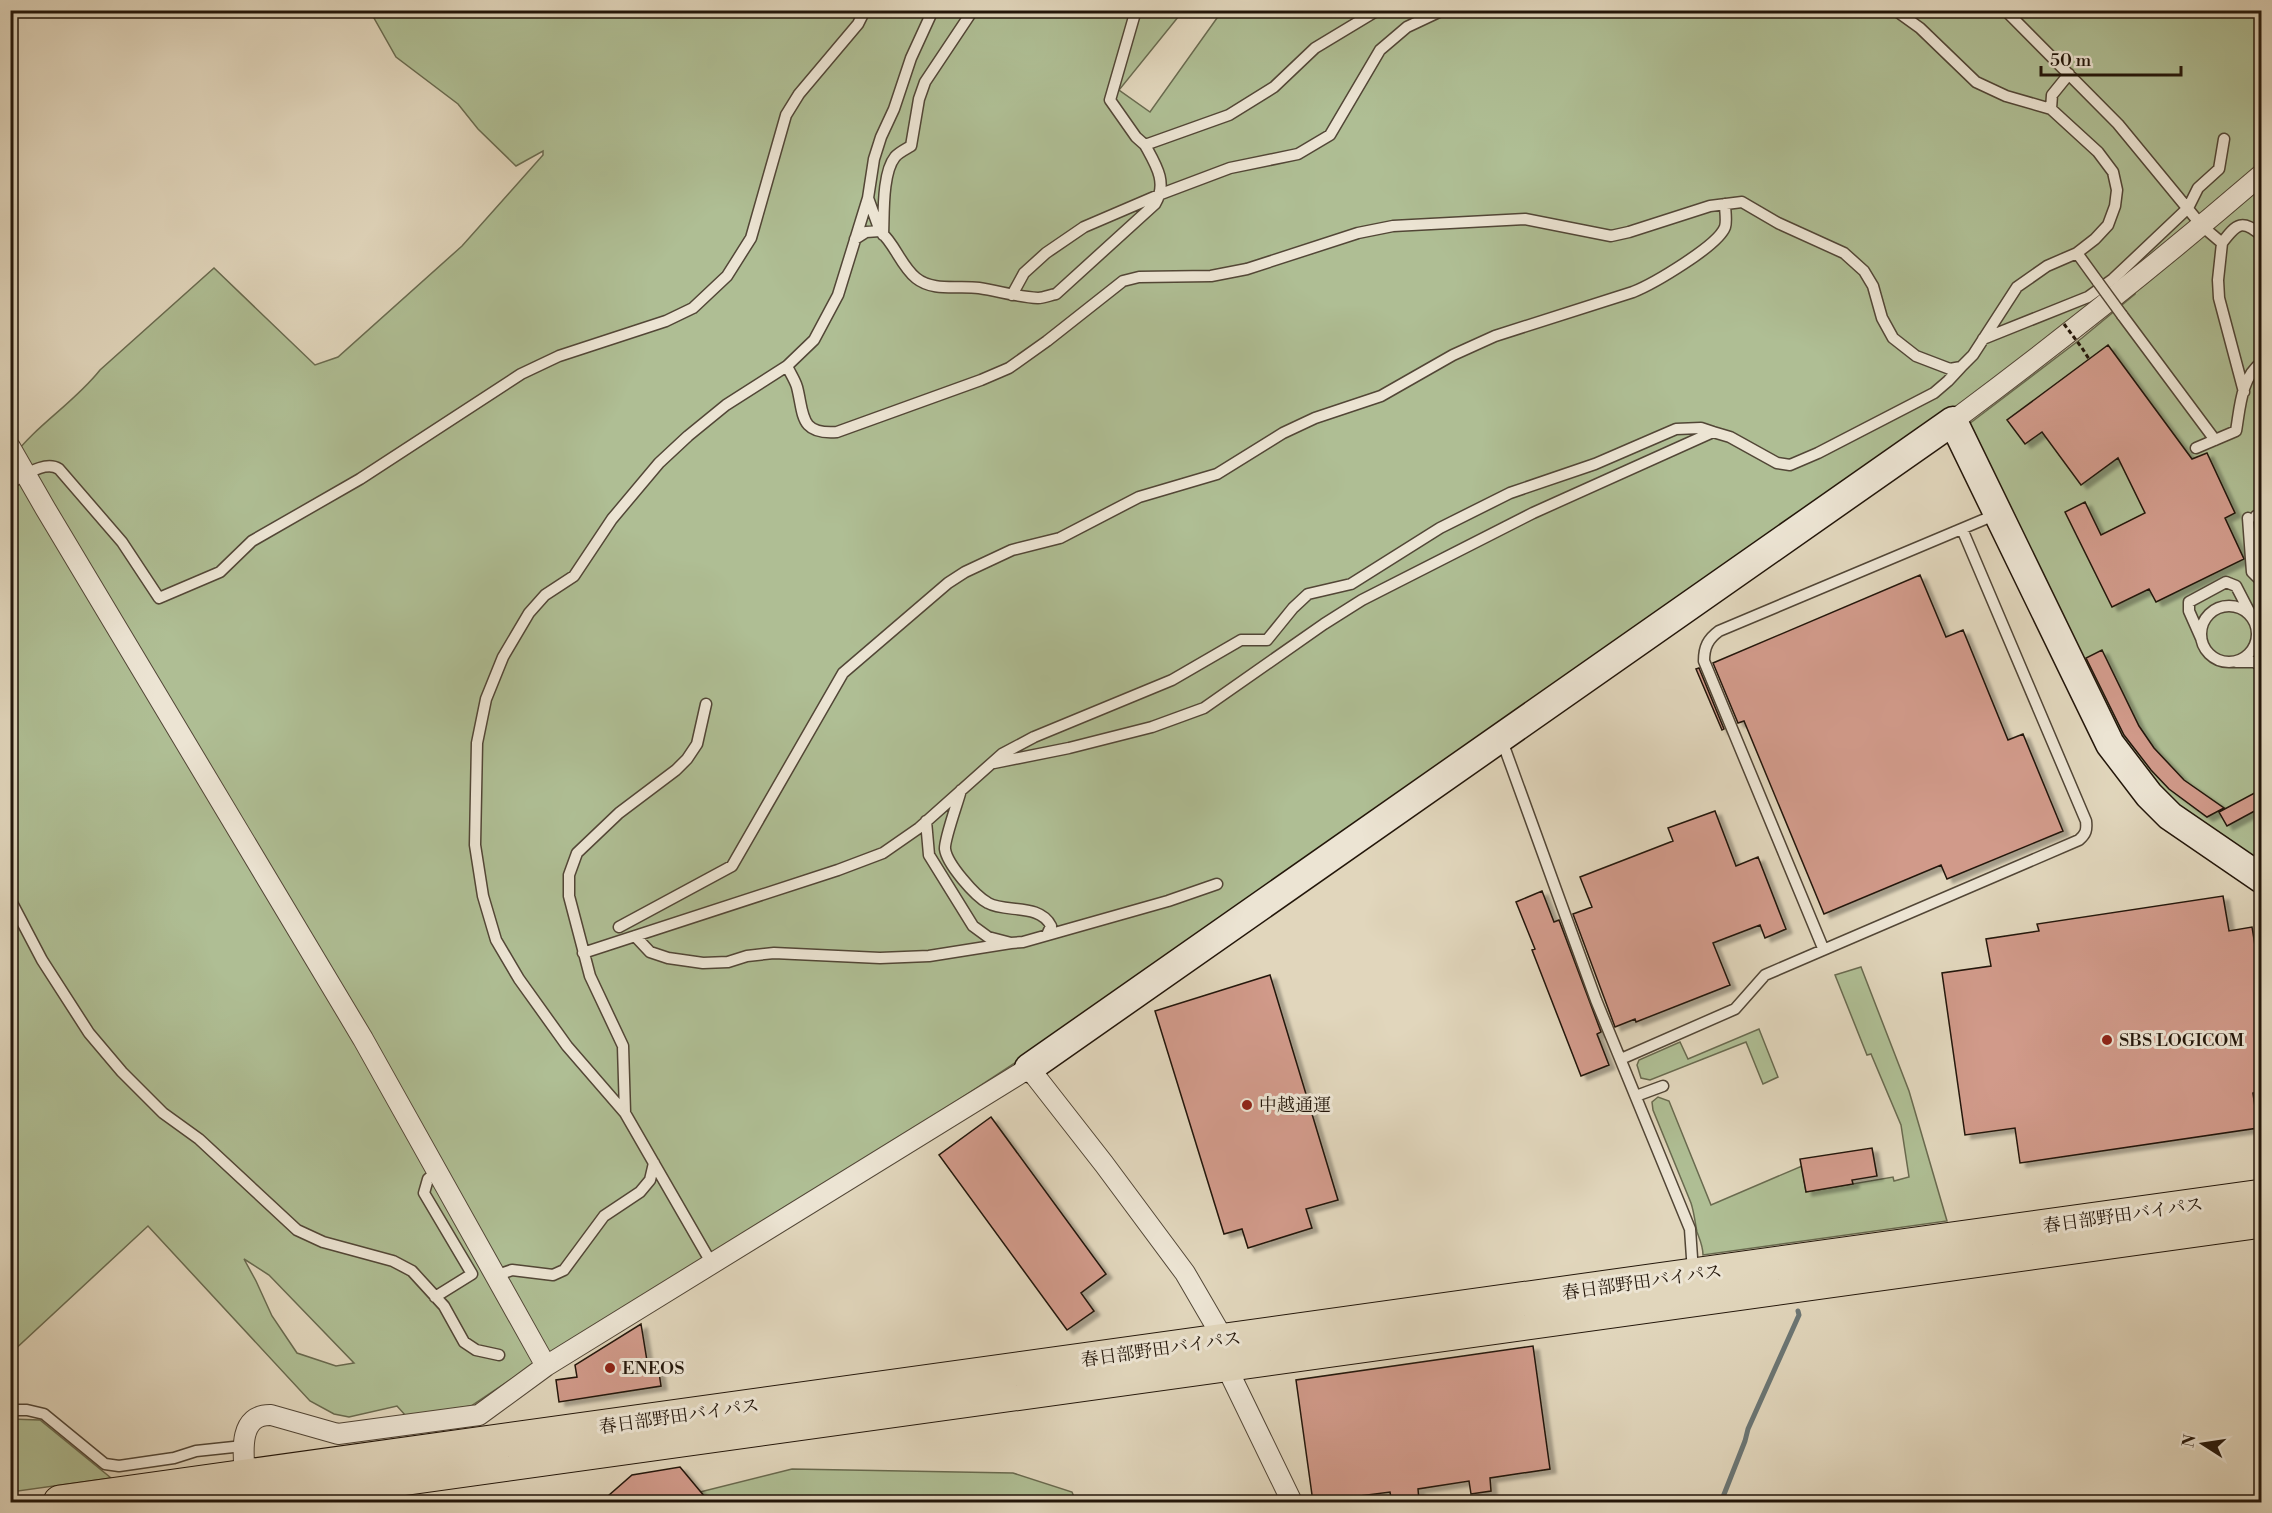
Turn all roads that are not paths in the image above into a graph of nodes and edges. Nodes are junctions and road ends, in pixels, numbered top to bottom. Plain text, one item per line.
1 (865, 10) edge
2 (933, 10) edge
3 (973, 10) edge
4 (1136, 10) edge
5 (1378, 10) edge
6 (1443, 10) edge
7 (1895, 10) edge
8 (2005, 10) edge
9 (2069, 74) junction
10 (2051, 110) junction
11 (2224, 139) dead end
12 (1145, 145) junction
13 (2262, 174) edge
14 (1161, 194) junction
15 (868, 198) junction
16 (1725, 204) junction
17 (2188, 208) junction
18 (2202, 226) junction
19 (881, 233) junction
20 (2262, 236) edge
21 (855, 239) junction
22 (2222, 243) junction
23 (2077, 253) junction
24 (1012, 295) junction
25 (1983, 339) junction
26 (2262, 362) edge
27 (787, 366) junction
28 (1961, 367) junction
29 (2244, 392) junction
30 (1953, 421) junction
31 (1713, 432) junction
32 (2215, 440) junction
33 (10, 447) edge
34 (2196, 448) dead end
35 (18, 479) edge
36 (1998, 514) junction
37 (2255, 520) edge
38 (1962, 529) junction
39 (2262, 582) edge
40 (2256, 627) junction
41 (2203, 641) junction
42 (2262, 656) edge
43 (2229, 662) junction
44 (2262, 666) edge
45 (706, 704) dead end
46 (1501, 737) junction
47 (991, 764) junction
48 (961, 790) junction
49 (926, 821) junction
50 (2262, 879) edge
51 (1217, 884) dead end
52 (10, 899) edge
53 (659, 906) junction
54 (667, 926) junction
55 (619, 927) dead end
56 (1047, 935) junction
57 (635, 936) junction
58 (1011, 943) junction
59 (1823, 948) junction
60 (583, 953) junction
61 (1621, 1059) junction
62 (1029, 1068) junction
63 (1663, 1086) dead end
64 (1636, 1096) junction
65 (625, 1113) junction
66 (654, 1163) junction
67 (437, 1172) junction
68 (2262, 1196) edge
69 (2262, 1221) edge
70 (712, 1264) junction
71 (1694, 1275) junction
72 (495, 1276) junction
73 (435, 1297) junction
74 (1225, 1353) junction
75 (499, 1355) dead end
76 (546, 1366) junction
77 (10, 1410) edge
78 (243, 1485) edge
79 (60, 1503) edge
80 (1292, 1503) edge

1 - 35 lane
2 - 15 lane
3 - 19 lane
4 - 12 lane
5 - 12 lane
6 - 14 lane
7 - 10 lane
8 - 9 lane
9 - 10 lane
9 - 17 lane
10 - 23 lane
11 - 17 lane
12 - 14 lane
13 - 18 street
14 - 24 lane
14 - 24 lane
15 - 19 lane
15 - 21 lane
16 - 27 lane
16 - 28 lane
16 - 53 lane
17 - 18 lane
17 - 25 lane
18 - 22 lane
18 - 30 street
19 - 21 lane
19 - 24 lane
20 - 22 lane
21 - 27 lane
22 - 29 lane
23 - 25 lane
23 - 32 lane, bridge
25 - 28 lane
26 - 29 lane
27 - 65 lane
28 - 31 lane
29 - 32 lane
30 - 36 street
30 - 46 street
31 - 47 lane
31 - 47 lane
32 - 34 lane
33 - 35 street
35 - 67 street
36 - 38 lane
36 - 50 street
37 - 39 lane
38 - 59 lane
38 - 59 lane
40 - 41 lane
40 - 41 lane
40 - 42 lane
40 - 43 lane
41 - 43 lane
43 - 44 lane
45 - 60 lane
46 - 61 lane
46 - 62 street
47 - 48 lane
48 - 49 lane
48 - 56 lane
49 - 54 lane
49 - 58 lane
51 - 56 lane
52 - 73 lane
53 - 54 lane
53 - 55 lane
54 - 57 lane
56 - 58 lane
57 - 58 lane
57 - 60 lane
59 - 61 lane
60 - 65 lane
61 - 64 lane
62 - 70 street
62 - 74 street
63 - 64 lane
64 - 71 lane
65 - 66 lane
66 - 70 lane
66 - 72 lane
67 - 72 street
67 - 73 lane
68 - 71 highway, 春日部野田バイパス
69 - 74 highway, 春日部野田バイパス
70 - 76 street
71 - 74 highway, 春日部野田バイパス
72 - 76 street
73 - 75 lane
74 - 78 highway, 春日部野田バイパス
74 - 80 street
76 - 78 street
77 - 78 lane
78 - 79 highway, 春日部野田バイパス

